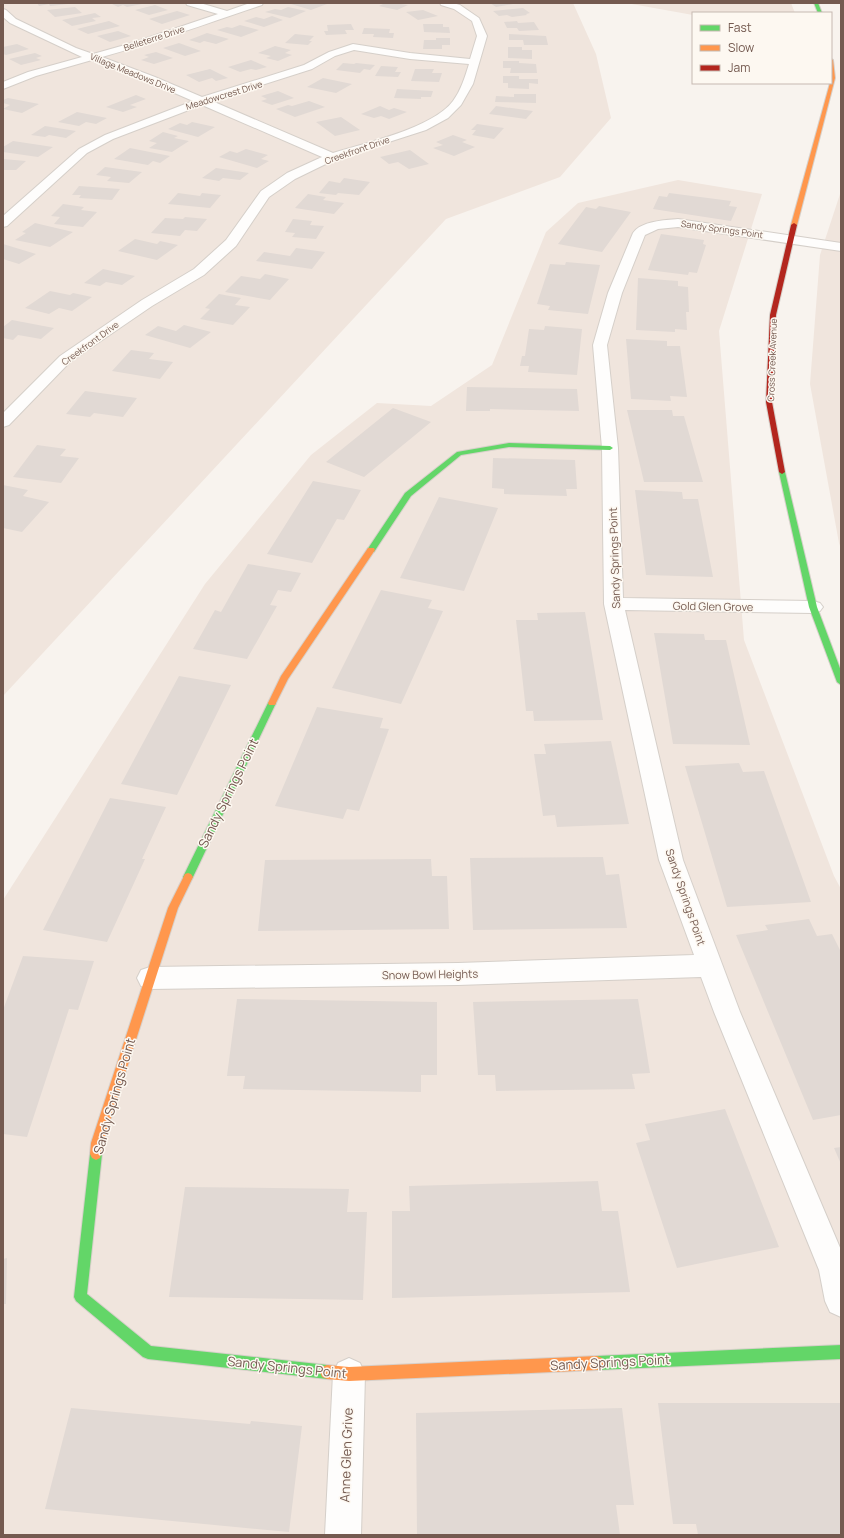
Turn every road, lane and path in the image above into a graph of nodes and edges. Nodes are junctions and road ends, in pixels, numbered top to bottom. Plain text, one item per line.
1 (190, 3) edge
2 (259, 3) edge
3 (444, 3) edge
4 (3, 12) edge
5 (228, 14) junction
6 (93, 57) junction
7 (474, 62) junction
8 (832, 69) edge
9 (832, 82) edge
10 (831, 84) edge
11 (3, 86) edge
12 (202, 101) junction
13 (332, 157) junction
14 (3, 223) edge
15 (790, 239) junction
16 (841, 247) edge
17 (4, 420) edge
18 (610, 448) junction
19 (614, 604) junction
20 (813, 608) junction
21 (841, 682) edge
22 (710, 966) junction
23 (150, 978) junction
24 (841, 1301) edge
25 (841, 1352) edge
26 (349, 1374) junction
27 (343, 1535) edge

1 - 5 street
2 - 5 street, Belleterre Drive
3 - 7 street, Creekfront Drive
4 - 6 street, Village Meadows Drive
5 - 6 street, Belleterre Drive
6 - 11 street, Belleterre Drive
6 - 12 street, Village Meadows Drive
7 - 12 street, Meadowcrest Drive
7 - 13 street, Creekfront Drive
8 - 9 street, Cross Creek Avenue
10 - 15 street, Cross Creek Avenue
12 - 13 street, Village Meadows Drive
12 - 14 street, Meadowcrest Drive
13 - 17 street, Creekfront Drive
15 - 16 street, Sandy Springs Point
15 - 18 street, Sandy Springs Point
15 - 20 street, Cross Creek Avenue
18 - 19 street, Sandy Springs Point
18 - 23 street, Sandy Springs Point
19 - 20 street, Gold Glen Grove
19 - 22 street, Sandy Springs Point
20 - 21 street, Cross Creek Avenue
22 - 23 street, Snow Bowl Heights
22 - 24 street, Sandy Springs Point
23 - 26 street, Sandy Springs Point
25 - 26 street, Sandy Springs Point
26 - 27 street, Anne Glen Grive

